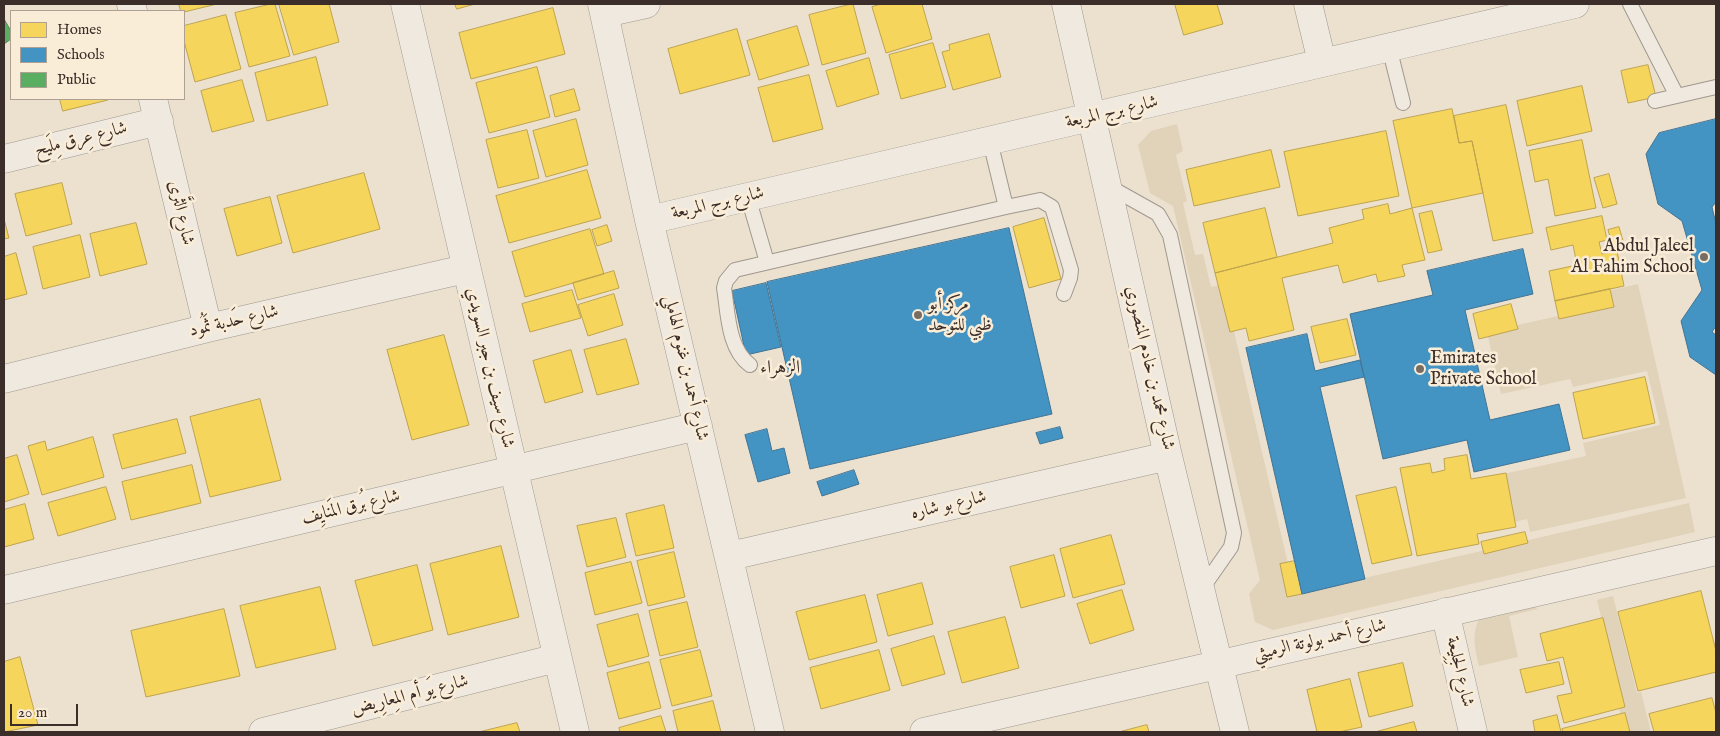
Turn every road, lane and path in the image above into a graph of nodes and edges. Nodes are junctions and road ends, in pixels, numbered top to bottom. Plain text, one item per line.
1 (405, 4) edge
2 (646, 4) edge
3 (1066, 4) edge
4 (1308, 4) edge
5 (1630, 4) edge
6 (1561, 5) edge
7 (604, 8) edge
8 (1389, 47) junction
9 (1322, 62) junction
10 (1716, 87) edge
11 (1676, 96) junction
12 (1655, 101) dead end
13 (1403, 103) dead end
14 (156, 110) edge
15 (1092, 118) junction
16 (990, 141) junction
17 (4, 159) edge
18 (1107, 186) junction
19 (748, 197) junction
20 (1006, 206) junction
21 (649, 220) junction
22 (767, 262) junction
23 (466, 269) junction
24 (1064, 294) dead end
25 (208, 328) junction
26 (750, 365) dead end
27 (4, 379) edge
28 (698, 426) junction
29 (1168, 456) junction
30 (513, 470) junction
31 (1716, 551) edge
32 (730, 556) junction
33 (4, 590) edge
34 (1200, 590) junction
35 (1445, 612) junction
36 (557, 658) junction
37 (1218, 665) junction
38 (998, 724) edge
39 (307, 727) edge
40 (262, 732) edge
41 (574, 732) edge
42 (770, 732) edge
43 (924, 732) edge
44 (1235, 732) edge
45 (1473, 732) edge

1 - 23 street, شارع سيف بن جبر السويدي
2 - 7 street
3 - 15 street, شارع محمد بن خادم المنصوري
4 - 9 street
5 - 11 lane
6 - 8 street, شارع برج المربعة
7 - 21 street, شارع أحمد بن غنوم الهاملي
8 - 9 street, شارع برج المربعة
8 - 13 lane
9 - 15 street, شارع برج المربعة
10 - 11 lane
11 - 12 lane
14 - 17 street, شارع عِرق مِلَيح
14 - 25 street, شارع الثَّرى
15 - 16 street, شارع برج المربعة
15 - 18 street, شارع محمد بن خادم المنصوري
16 - 19 street, شارع برج المربعة
16 - 20 lane
18 - 29 street, شارع محمد بن خادم المنصوري
18 - 34 lane
19 - 21 street, شارع برج المربعة
19 - 22 lane
20 - 22 lane
20 - 24 lane
21 - 28 street, شارع أحمد بن غنوم الهاملي
22 - 26 lane
23 - 25 street, شارع حَدبة ثَمُود
23 - 30 street, شارع سيف بن جبر السويدي
25 - 27 street, شارع حَدبة ثَمُود
28 - 30 street, شارع بُرق المَنايِف
28 - 32 street, شارع أحمد بن غنوم الهاملي
29 - 32 street, شارع بو شاره
29 - 34 street, شارع محمد بن خادم المنصوري
30 - 33 street, شارع بُرق المَنايِف
30 - 36 street, شارع سيف بن جبر السويدي
31 - 35 street, شارع أحمد بولوتة الرميثي
32 - 42 street, شارع أحمد بن غنوم الهاملي
34 - 37 street, شارع محمد بن خادم المنصوري
35 - 37 street, شارع أحمد بولوتة الرميثي
35 - 45 street, شارع الجِلِيعة
36 - 39 street, شارع يَو أم المِعارِيض
36 - 41 street, شارع سيف بن جبر السويدي
37 - 38 street, شارع أحمد بولوتة الرميثي
37 - 44 street, شارع محمد بن خادم المنصوري
38 - 43 street, شارع أحمد بولوتة الرميثي
39 - 40 street, شارع يَو أم المِعارِيض

